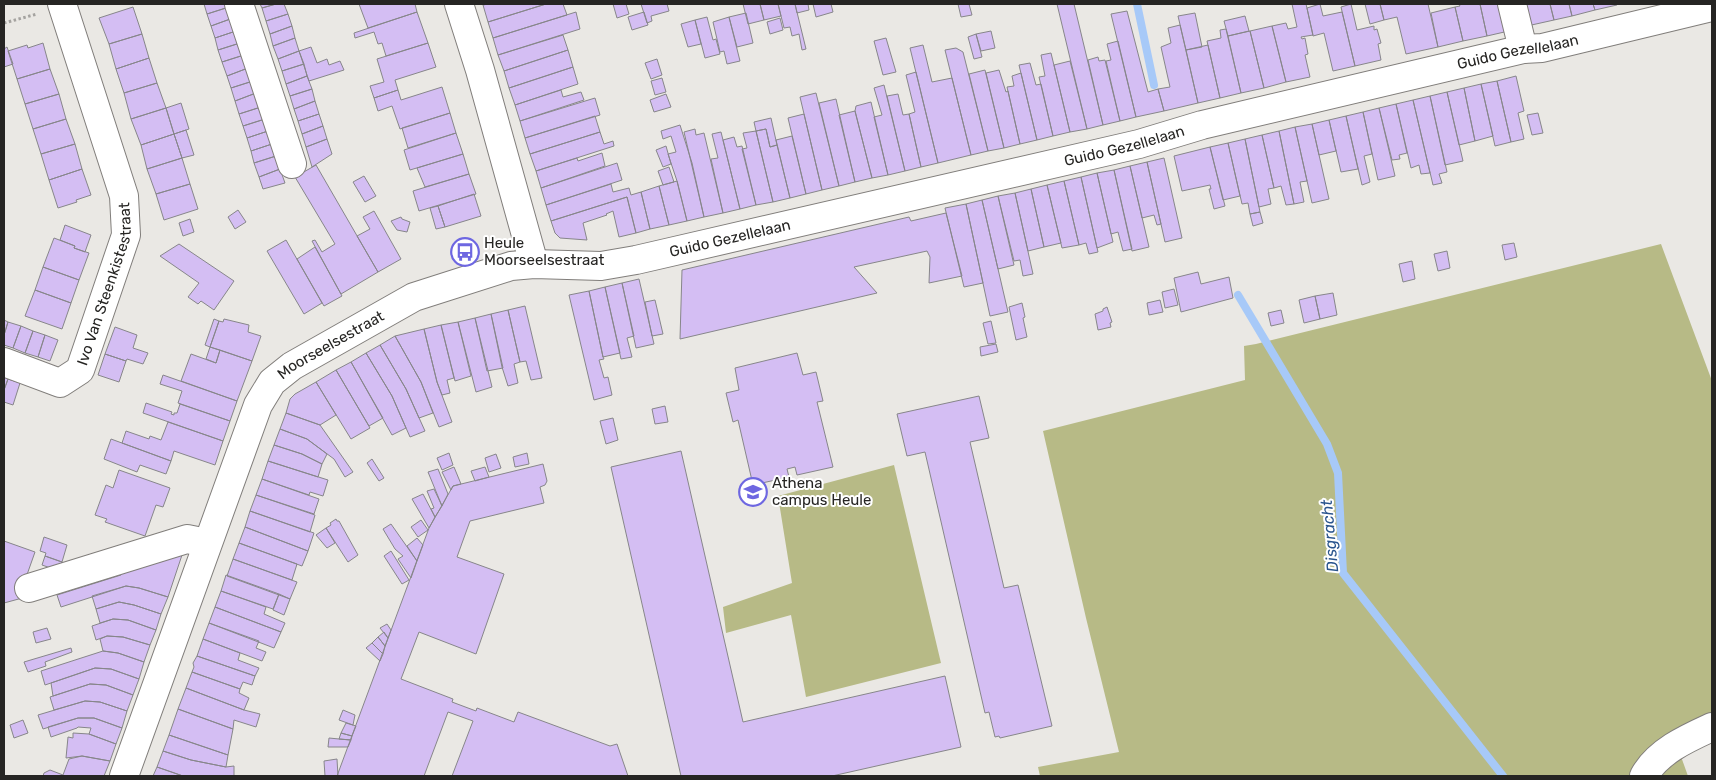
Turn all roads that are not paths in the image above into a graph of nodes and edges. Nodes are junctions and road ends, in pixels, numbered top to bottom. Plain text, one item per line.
1 (240, 4) edge
2 (459, 4) edge
3 (1512, 4) edge
4 (62, 5) edge
5 (1712, 7) edge
6 (1523, 49) junction
7 (292, 164) dead end
8 (534, 264) junction
9 (4, 362) edge
10 (207, 543) junction
11 (29, 588) dead end
12 (1712, 727) edge
13 (124, 776) edge
14 (1644, 776) edge

1 - 7 street
2 - 8 street
3 - 6 street
4 - 9 street, Ivo Van Steenkistestraat
5 - 6 street, Guido Gezellelaan
6 - 8 street, Guido Gezellelaan
8 - 10 street, Moorseelsestraat
10 - 11 street
10 - 13 street, Moorseelsestraat
12 - 14 street

